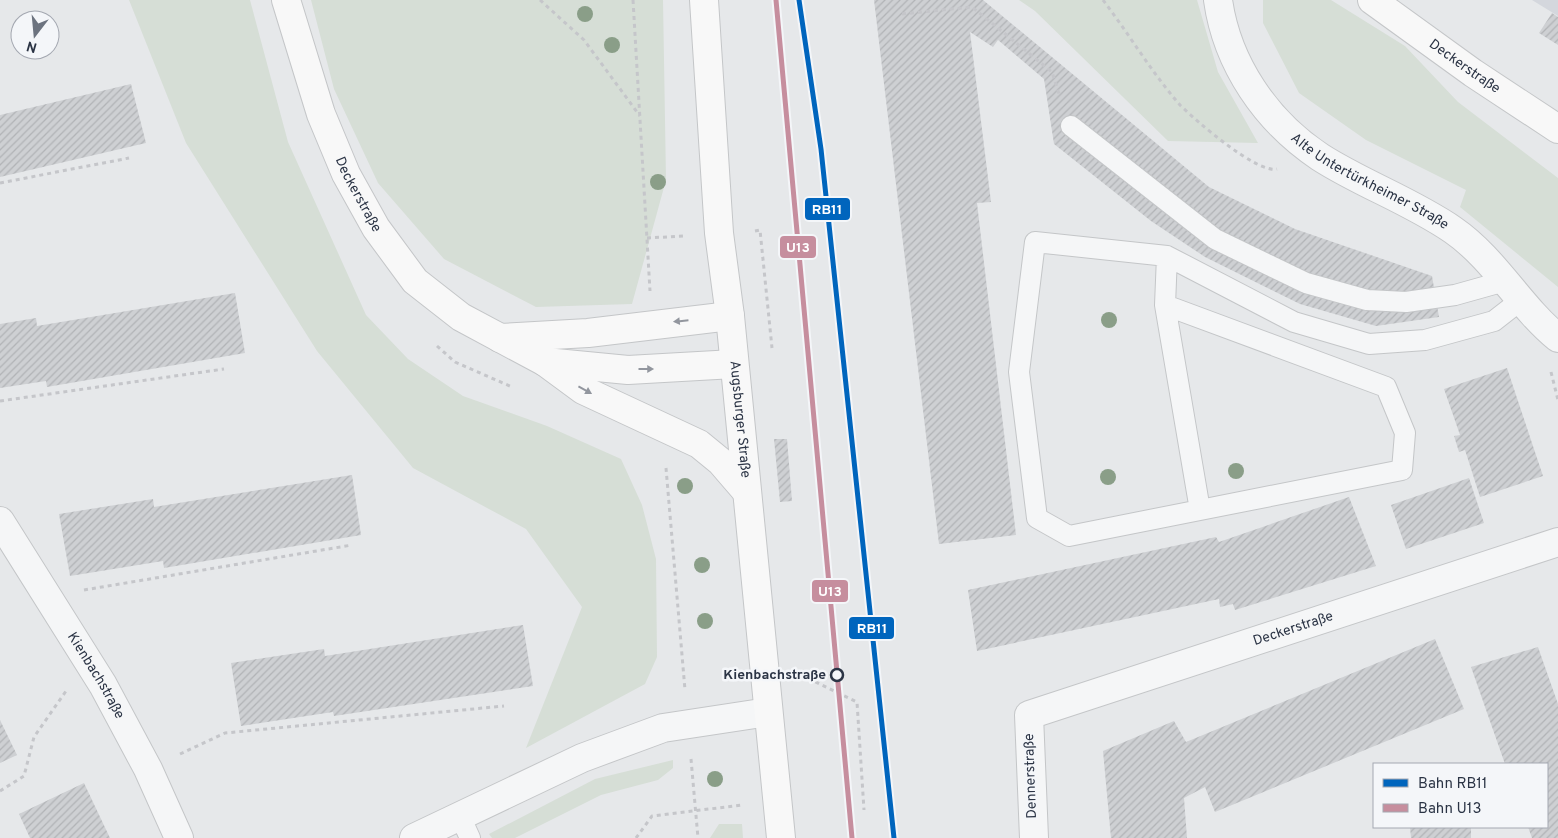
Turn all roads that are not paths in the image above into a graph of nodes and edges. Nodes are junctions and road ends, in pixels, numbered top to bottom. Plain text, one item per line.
1 (286, 0) edge
2 (704, 0) edge
3 (1218, 0) edge
4 (1372, 0) edge
5 (1071, 126) road end
6 (1558, 129) edge
7 (1167, 256) junction
8 (1513, 290) junction
9 (1165, 305) junction
10 (730, 316) junction
11 (500, 338) junction
12 (1558, 338) edge
13 (545, 362) junction
14 (734, 364) junction
15 (746, 491) junction
16 (1200, 510) junction
17 (0, 521) edge
18 (1558, 542) edge
19 (768, 712) junction
20 (1029, 715) joint
21 (465, 827) edge
22 (179, 838) edge
23 (414, 838) edge
24 (781, 838) edge
25 (1034, 838) edge

1 - 11 street, Deckerstraße
2 - 10 street, Augsburger Straße
3 - 8 street, Alte Untertürkheimer Straße
4 - 6 street, Deckerstraße
5 - 8 lane
7 - 8 lane
7 - 9 lane
7 - 16 lane
8 - 12 street, Alte Untertürkheimer Straße
9 - 16 lane
9 - 16 lane
10 -> 11 street
10 - 14 street, Augsburger Straße
11 - 13 street, Deckerstraße
13 -> 14 street, Deckerstraße
13 -> 15 street
14 - 15 street, Augsburger Straße
15 - 19 street, Augsburger Straße
17 - 22 street, Kienbachstraße
18 - 20 street, Deckerstraße
19 - 21 street
19 - 24 street, Augsburger Straße
20 - 25 street, Dennerstraße
21 - 23 street

